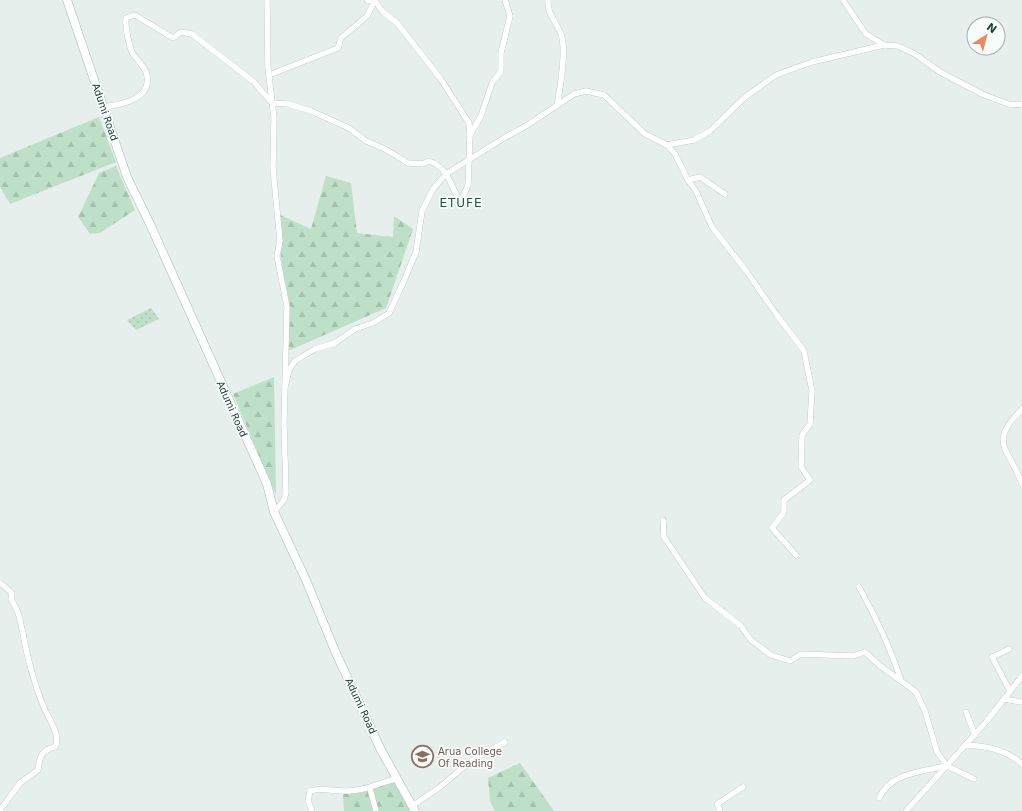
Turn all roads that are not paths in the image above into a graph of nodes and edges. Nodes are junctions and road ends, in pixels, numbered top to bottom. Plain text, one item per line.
1 (66, 0) edge
2 (267, 0) edge
3 (367, 0) edge
4 (375, 0) edge
5 (505, 0) edge
6 (548, 0) edge
7 (843, 0) edge
8 (884, 44) junction
9 (269, 75) junction
10 (272, 103) junction
11 (1022, 104) edge
12 (557, 105) junction
13 (103, 106) junction
14 (470, 135) junction
15 (667, 145) junction
16 (469, 159) junction
17 (446, 174) junction
18 (688, 180) junction
19 (725, 194) dead end
20 (285, 387) junction
21 (1022, 409) edge
22 (1022, 484) edge
23 (274, 512) junction
24 (663, 520) dead end
25 (796, 555) dead end
26 (0, 585) edge
27 (859, 587) dead end
28 (1008, 649) dead end
29 (1022, 676) edge
30 (901, 680) junction
31 (1010, 691) junction
32 (1004, 699) junction
33 (1021, 702) dead end
34 (966, 712) dead end
35 (974, 735) junction
36 (505, 742) dead end
37 (965, 745) junction
38 (1022, 764) edge
39 (947, 766) junction
40 (397, 779) junction
41 (974, 779) dead end
42 (743, 787) dead end
43 (370, 789) junction
44 (879, 798) dead end
45 (414, 809) edge
46 (0, 810) edge
47 (312, 811) edge
48 (376, 811) edge
49 (720, 811) edge
50 (906, 811) edge

1 - 13 main road, Adumi Road
2 - 9 street
3 - 4 street
4 - 9 street
4 - 14 street
5 - 14 street
6 - 12 street
7 - 8 street
8 - 11 street
8 - 15 street
9 - 10 street
10 - 13 street
10 - 17 street
10 - 20 street
12 - 15 street
12 - 16 street
13 - 23 main road, Adumi Road
14 - 16 street
15 - 18 street
16 - 17 street
16 - 17 street
17 - 20 street
18 - 19 street
18 - 25 street
20 - 23 street
21 - 22 street
23 - 40 main road, Adumi Road
24 - 30 street
26 - 46 street
27 - 30 street
28 - 31 street
29 - 31 street
30 - 39 street
31 - 32 street
32 - 33 street
32 - 35 street
34 - 35 street
35 - 37 street
36 - 45 street
37 - 38 street
37 - 39 street
39 - 41 street
39 - 44 street
39 - 50 street
40 - 43 street
40 - 45 main road, Adumi Road
42 - 49 street
43 - 47 street
43 - 48 street

